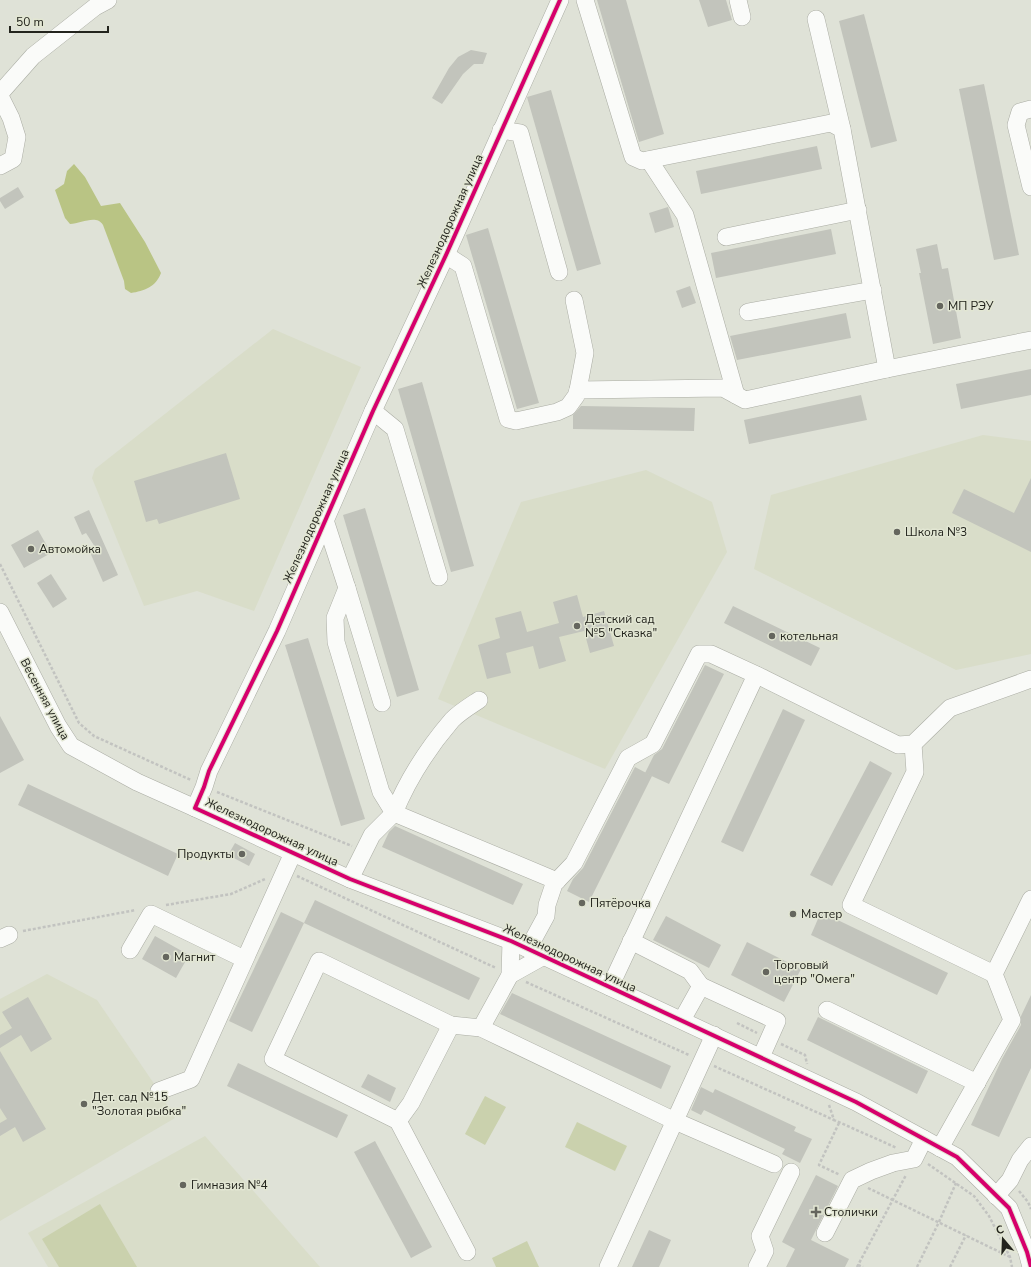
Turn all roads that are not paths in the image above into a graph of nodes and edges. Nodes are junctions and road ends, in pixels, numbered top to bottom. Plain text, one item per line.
1 (108, 0) edge
2 (560, 0) edge
3 (584, 0) edge
4 (738, 0) edge
5 (742, 17) dead end
6 (816, 19) dead end
7 (0, 91) edge
8 (0, 96) edge
9 (1031, 110) edge
10 (501, 130) junction
11 (842, 130) junction
12 (649, 160) junction
13 (0, 166) edge
14 (1031, 187) edge
15 (858, 210) junction
16 (726, 237) dead end
17 (446, 256) junction
18 (559, 272) dead end
19 (873, 290) junction
20 (574, 300) dead end
21 (748, 312) dead end
22 (1031, 340) edge
23 (887, 369) junction
24 (578, 390) junction
25 (736, 395) junction
26 (373, 411) junction
27 (325, 520) junction
28 (439, 577) dead end
29 (347, 588) junction
30 (0, 612) edge
31 (756, 675) junction
32 (1031, 679) edge
33 (479, 700) dead end
34 (382, 703) dead end
35 (913, 744) junction
36 (195, 808) junction
37 (394, 813) junction
38 (293, 852) junction
39 (350, 879) junction
40 (557, 882) junction
41 (1031, 899) edge
42 (511, 941) junction
43 (632, 941) junction
44 (528, 949) junction
45 (130, 950) dead end
46 (544, 956) junction
47 (244, 959) junction
48 (994, 974) junction
49 (510, 975) junction
50 (701, 986) junction
51 (610, 987) junction
52 (826, 1010) dead end
53 (682, 1020) junction
54 (450, 1025) junction
55 (481, 1028) junction
56 (714, 1035) junction
57 (761, 1057) junction
58 (976, 1083) junction
59 (159, 1091) dead end
60 (398, 1121) junction
61 (675, 1121) junction
62 (924, 1139) junction
63 (1031, 1146) edge
64 (940, 1148) junction
65 (774, 1164) dead end
66 (791, 1172) dead end
67 (996, 1196) junction
68 (824, 1233) dead end
69 (467, 1252) dead end
70 (608, 1267) edge
71 (757, 1267) edge
72 (1030, 1267) edge

1 - 7 street
2 - 10 street, Железнодорожная улица
3 - 12 street
4 - 5 street
6 - 11 street
8 - 13 street
9 - 14 street
10 - 17 street, Железнодорожная улица
10 - 18 street
11 - 12 street
11 - 15 street
12 - 25 street
15 - 16 street
15 - 19 street
17 - 24 street
17 - 26 street, Железнодорожная улица
19 - 21 street
19 - 23 street
20 - 24 street
22 - 23 street
23 - 25 street
24 - 25 street
26 - 27 street, Железнодорожная улица
26 - 28 street
27 - 29 street
27 - 36 street, Железнодорожная улица
29 - 34 street
29 - 37 street
30 - 36 street, Весенняя улица
31 - 35 street
31 - 40 street
31 - 43 street
32 - 35 street
33 - 37 street
35 - 48 street
36 - 38 street, Железнодорожная улица
37 - 39 street
37 - 40 street
38 - 39 street, Железнодорожная улица
38 - 47 street
39 - 42 street, Железнодорожная улица
40 - 44 street
41 - 48 street
42 - 44 street, Железнодорожная улица
42 - 49 street
43 - 50 street
43 - 51 street
44 - 46 street, Железнодорожная улица
45 - 47 street
46 - 49 street
46 - 51 street, Железнодорожная улица
47 - 59 street
48 - 58 street
49 - 55 street
50 - 53 street
50 - 57 street
51 - 53 street, Железнодорожная улица
52 - 58 street
53 - 56 street, Железнодорожная улица
54 - 55 street
54 - 60 street
54 - 60 street
55 - 61 street
56 - 57 street, Железнодорожная улица
56 - 61 street
57 - 62 street, Железнодорожная улица
58 - 64 street
60 - 69 street
61 - 65 street
61 - 70 street
62 - 64 street, Железнодорожная улица
62 - 68 street
63 - 67 street
64 - 67 street, Железнодорожная улица
66 - 71 street
67 - 72 street, Железнодорожная улица

